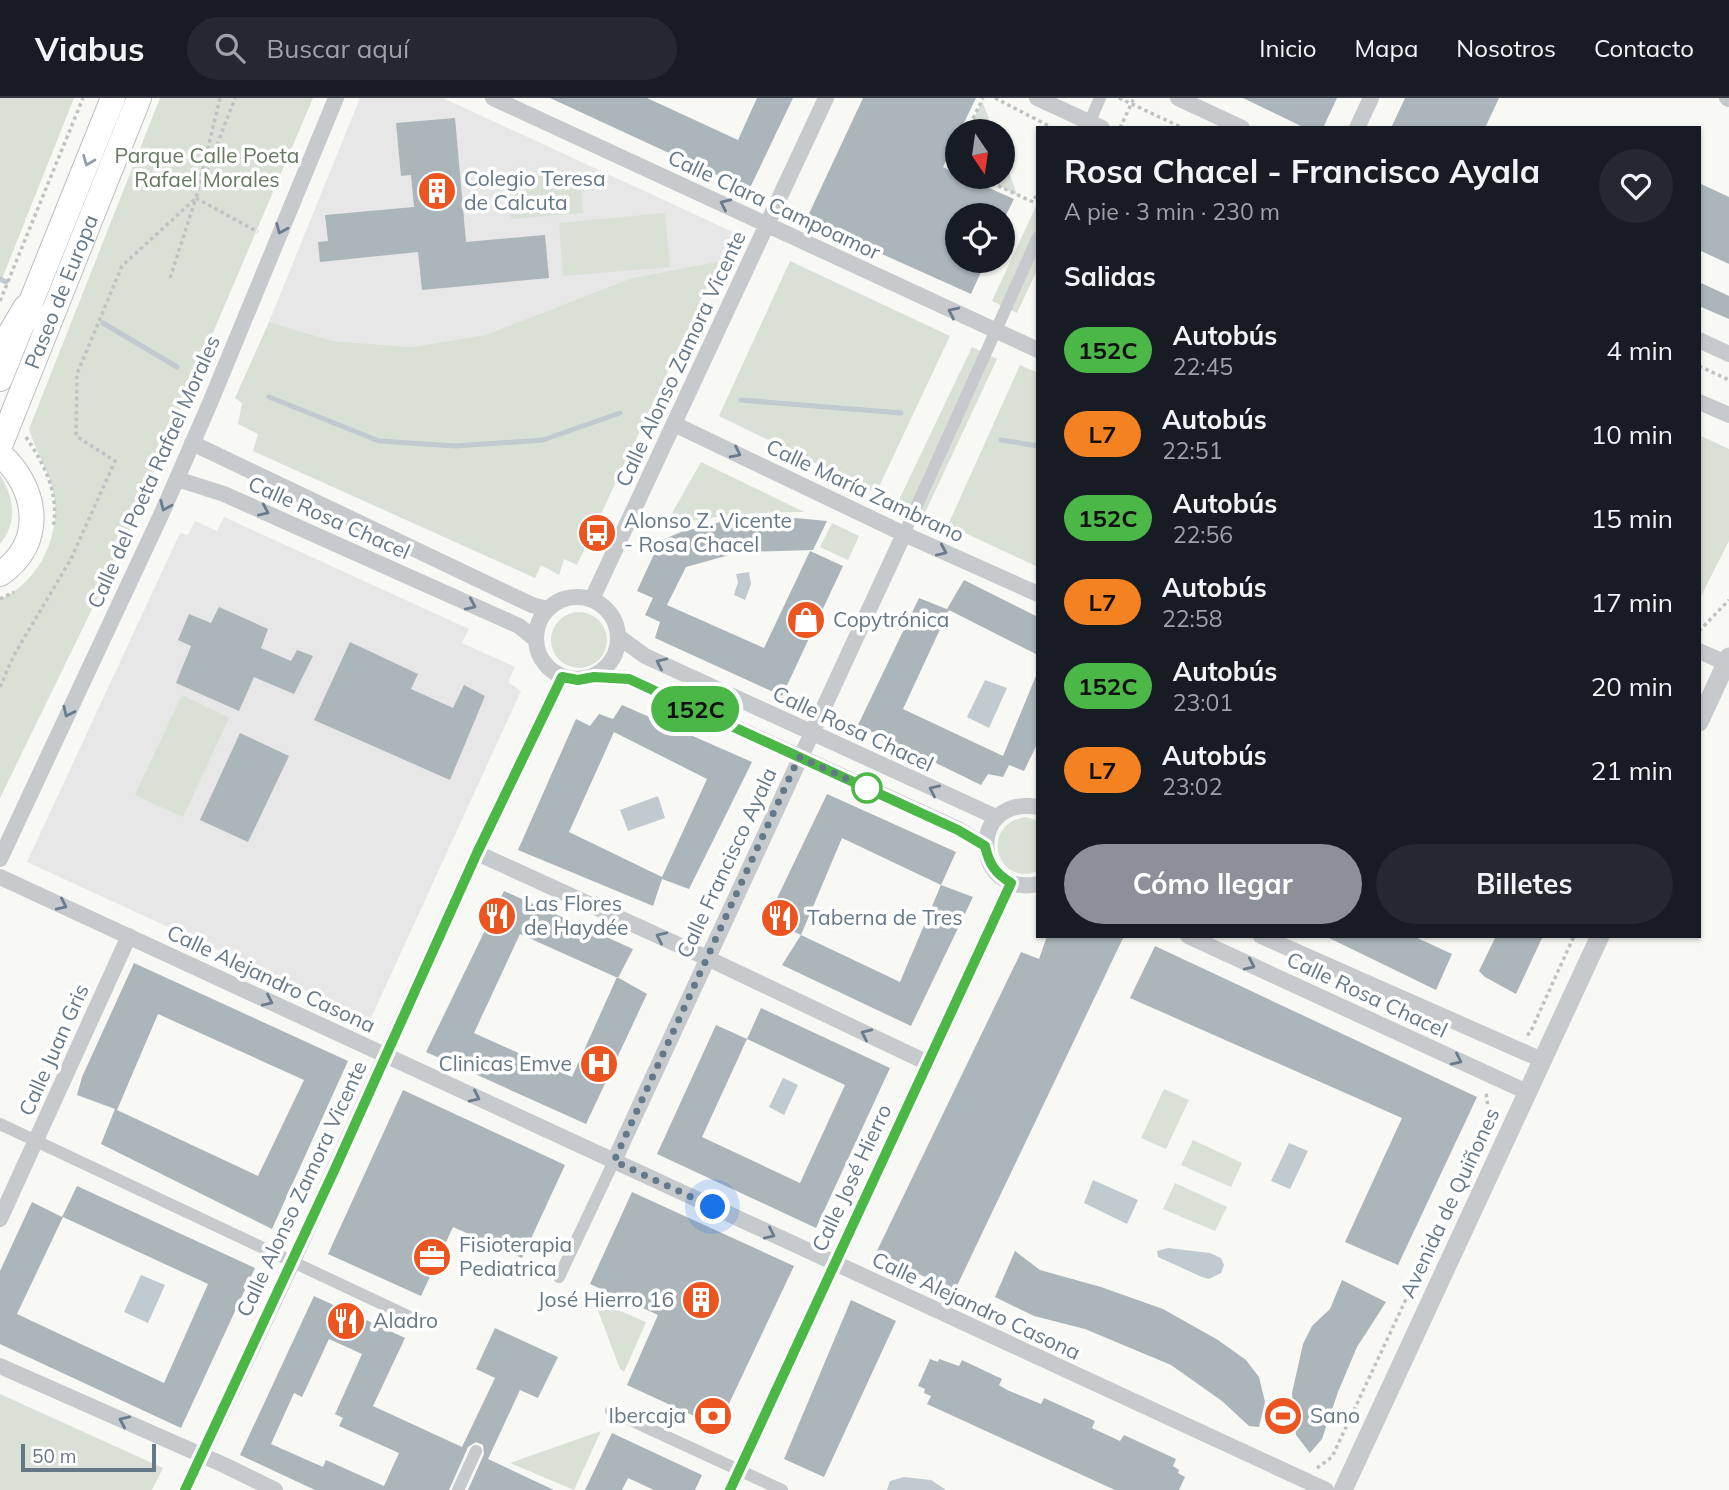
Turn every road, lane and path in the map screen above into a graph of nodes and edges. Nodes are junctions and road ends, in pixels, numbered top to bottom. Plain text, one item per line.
1 (83, 98) edge
2 (113, 98) edge
3 (139, 98) edge
4 (220, 98) edge
5 (235, 98) edge
6 (336, 98) edge
7 (493, 98) edge
8 (826, 98) edge
9 (983, 98) edge
10 (995, 98) edge
11 (1037, 98) edge
12 (1100, 98) edge
13 (1119, 98) edge
14 (1134, 98) edge
15 (1178, 98) edge
16 (1371, 98) edge
17 (514, 102) edge
18 (1131, 104) junction
19 (973, 119) edge
20 (1049, 126) edge
21 (1093, 126) edge
22 (1121, 126) edge
23 (1179, 126) edge
24 (1238, 126) edge
25 (1358, 126) edge
26 (1005, 189) edge
27 (1036, 195) edge
28 (196, 198) junction
29 (767, 223) junction
30 (258, 232) dead end
31 (1036, 241) edge
32 (170, 278) dead end
33 (0, 301) edge
34 (29, 309) junction
35 (995, 331) junction
36 (1701, 341) edge
37 (1036, 349) edge
38 (1729, 354) edge
39 (0, 356) edge
40 (1701, 367) edge
41 (0, 379) edge
42 (1729, 380) edge
43 (1701, 403) edge
44 (1729, 415) edge
45 (674, 424) junction
46 (192, 443) junction
47 (0, 446) edge
48 (0, 454) edge
49 (177, 479) junction
50 (904, 534) junction
51 (0, 575) edge
52 (1036, 593) edge
53 (592, 599) junction
54 (1729, 600) edge
55 (547, 609) junction
56 (1701, 629) edge
57 (619, 638) junction
58 (535, 639) junction
59 (1701, 652) edge
60 (1728, 660) edge
61 (562, 677) junction
62 (594, 677) junction
63 (0, 687) edge
64 (1701, 718) edge
65 (810, 732) junction
66 (799, 757) junction
67 (1036, 807) edge
68 (996, 817) junction
69 (985, 846) junction
70 (477, 853) junction
71 (0, 859) edge
72 (0, 877) edge
73 (1011, 883) junction
74 (1036, 884) edge
75 (129, 936) junction
76 (1192, 938) edge
77 (1266, 938) edge
78 (1573, 938) edge
79 (1599, 938) edge
80 (707, 958) junction
81 (1509, 1045) junction
82 (387, 1056) junction
83 (1542, 1060) junction
84 (928, 1063) junction
85 (1486, 1092) dead end
86 (1527, 1092) junction
87 (0, 1124) edge
88 (36, 1142) junction
89 (614, 1161) junction
90 (0, 1219) edge
91 (292, 1262) junction
92 (835, 1263) junction
93 (559, 1277) dead end
94 (412, 1318) dead end
95 (0, 1366) edge
96 (611, 1411) dead end
97 (475, 1451) dead end
98 (202, 1455) junction
99 (739, 1471) junction
100 (1302, 1479) junction
101 (186, 1490) edge
102 (275, 1490) edge
103 (458, 1490) edge
104 (730, 1490) edge
105 (782, 1490) edge
106 (1326, 1490) edge
107 (1342, 1490) edge

1 - 33 path
2 -> 34 main road, Paseo de Europa
3 - 47 main road, Paseo de Europa
4 - 28 path
5 - 28 path
6 -> 46 street, Calle del Poeta Rafael Morales
7 - 17 street, Calle Clara Campoamor
8 - 29 street, Calle Alonso Zamora Vicente
9 - 19 path
10 - 20 path
11 - 21 street
12 - 21 street
13 - 18 path
14 - 18 path
15 - 24 street
16 - 25 street
29 -> 17 street, Calle Clara Campoamor
18 - 22 path
18 - 23 path
26 - 27 path
28 - 30 path
28 - 32 path
28 - 63 path
35 -> 29 street, Calle Clara Campoamor
29 - 45 street, Calle Alonso Zamora Vicente
31 - 35 street, Calle Francisco Ayala
34 - 39 highway
34 - 41 main road, Paseo de Europa
35 - 37 street, Calle Clara Campoamor
35 - 50 street, Calle Francisco Ayala
36 - 38 street
40 - 42 path
43 - 44 street
45 -> 50 street, Calle María Zambrano
45 - 53 street, Calle Alonso Zamora Vicente
46 - 49 street, Calle del Poeta Rafael Morales
46 - 55 street, Calle Rosa Chacel
48 - 51 main road
49 -> 58 street, Calle Rosa Chacel
49 -> 71 street, Calle del Poeta Rafael Morales
50 -> 52 street, Calle María Zambrano
50 - 65 street, Calle Francisco Ayala
53 - 55 street
53 - 57 street
54 - 56 path
55 - 58 street
57 - 62 street
65 -> 57 street, Calle Rosa Chacel
58 - 61 street
59 - 60 street
60 - 64 street
61 - 62 street
61 - 70 street, Calle Alonso Zamora Vicente
62 - 66 street
65 - 66 street, Calle Francisco Ayala
68 -> 65 street, Calle Rosa Chacel
66 - 69 street
66 - 80 street, Calle Francisco Ayala
67 - 68 street
68 - 69 street
69 - 73 street
80 -> 70 street
70 - 82 street, Calle Alonso Zamora Vicente
72 -> 75 street, Calle Alejandro Casona
73 - 74 street
73 - 84 street, Calle José Hierro
75 -> 82 street, Calle Alejandro Casona
75 - 88 street, Calle Juan Gris
76 -> 86 street, Calle Rosa Chacel
77 - 81 street, Calle Rosa Chacel
78 - 81 path
79 - 83 street, Avenida de Quiñones
84 -> 80 street
80 - 89 street, Calle Francisco Ayala
81 - 83 street, Calle Rosa Chacel
82 -> 89 street, Calle Alejandro Casona
82 - 91 street, Calle Alonso Zamora Vicente
83 - 86 street, Avenida de Quiñones
84 - 92 street, Calle José Hierro
85 - 100 path
86 - 107 street, Avenida de Quiñones
87 - 88 street
88 - 90 street, Calle Juan Gris
88 - 91 street
89 -> 92 street, Calle Alejandro Casona
89 - 93 street, Calle Francisco Ayala
91 - 94 street
91 - 98 street, Calle Alonso Zamora Vicente
92 - 99 street, Calle José Hierro
92 - 100 street, Calle Alejandro Casona
98 -> 95 street
96 - 99 street
97 - 103 street
98 - 101 street, Calle Alonso Zamora Vicente
98 - 102 street
99 - 104 street, Calle José Hierro
99 - 105 street
100 - 106 street, Calle Alejandro Casona

